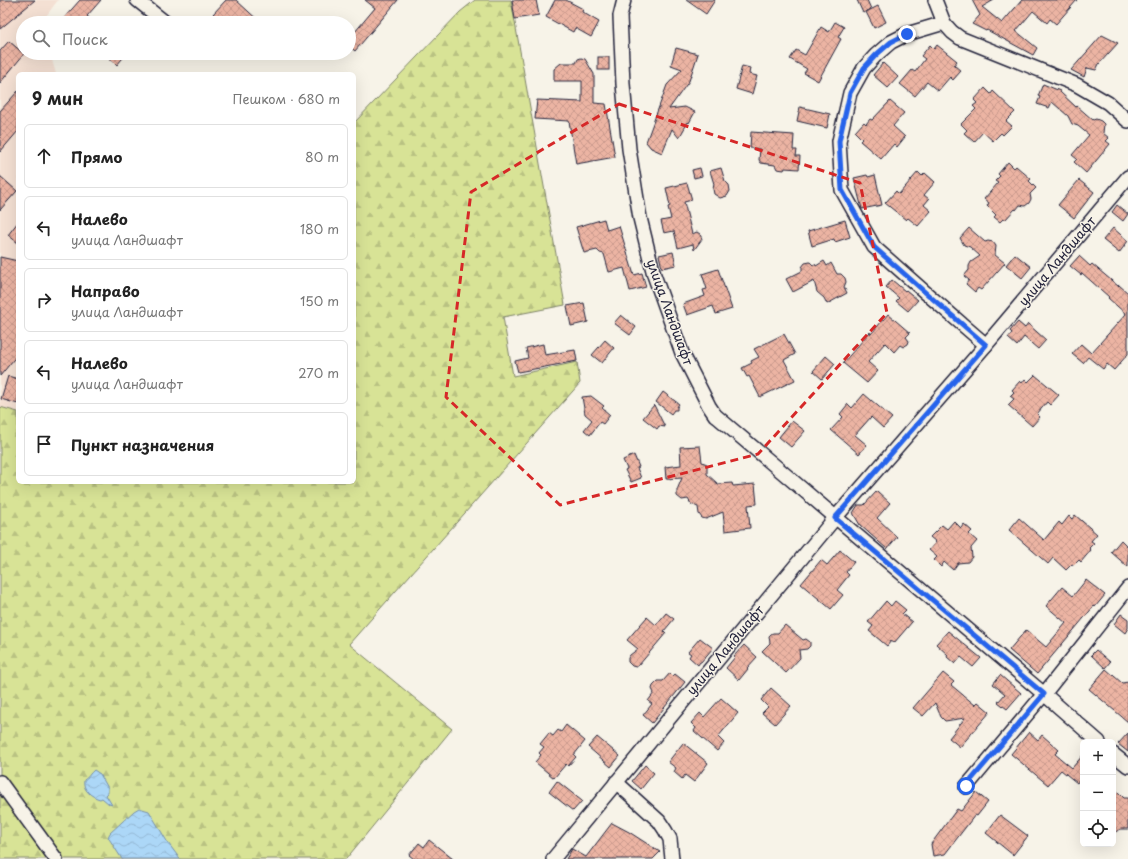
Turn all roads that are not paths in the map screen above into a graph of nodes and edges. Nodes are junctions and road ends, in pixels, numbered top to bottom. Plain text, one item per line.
1 (137, 0) edge
2 (624, 0) edge
3 (935, 0) edge
4 (157, 16) edge
5 (944, 23) junction
6 (1128, 121) edge
7 (1128, 177) edge
8 (986, 345) junction
9 (835, 518) junction
10 (1128, 588) edge
11 (1044, 694) junction
12 (1096, 739) edge
13 (1116, 756) edge
14 (1128, 766) edge
15 (0, 782) edge
16 (616, 782) junction
17 (966, 786) dead end
18 (56, 859) edge
19 (553, 859) edge
20 (672, 859) edge

1 - 4 street
2 - 9 street, улица Ландшафт
3 - 5 street
5 - 6 street
5 - 8 street
7 - 8 street, улица Ландшафт
8 - 9 street, улица Ландшафт
9 - 11 street, улица Ландшафт
9 - 16 street, улица Ландшафт
10 - 11 street
11 - 12 street, улица Ландшафт
11 - 17 street
13 - 14 street
15 - 18 street
16 - 19 street, улица Ландшафт
16 - 20 street

